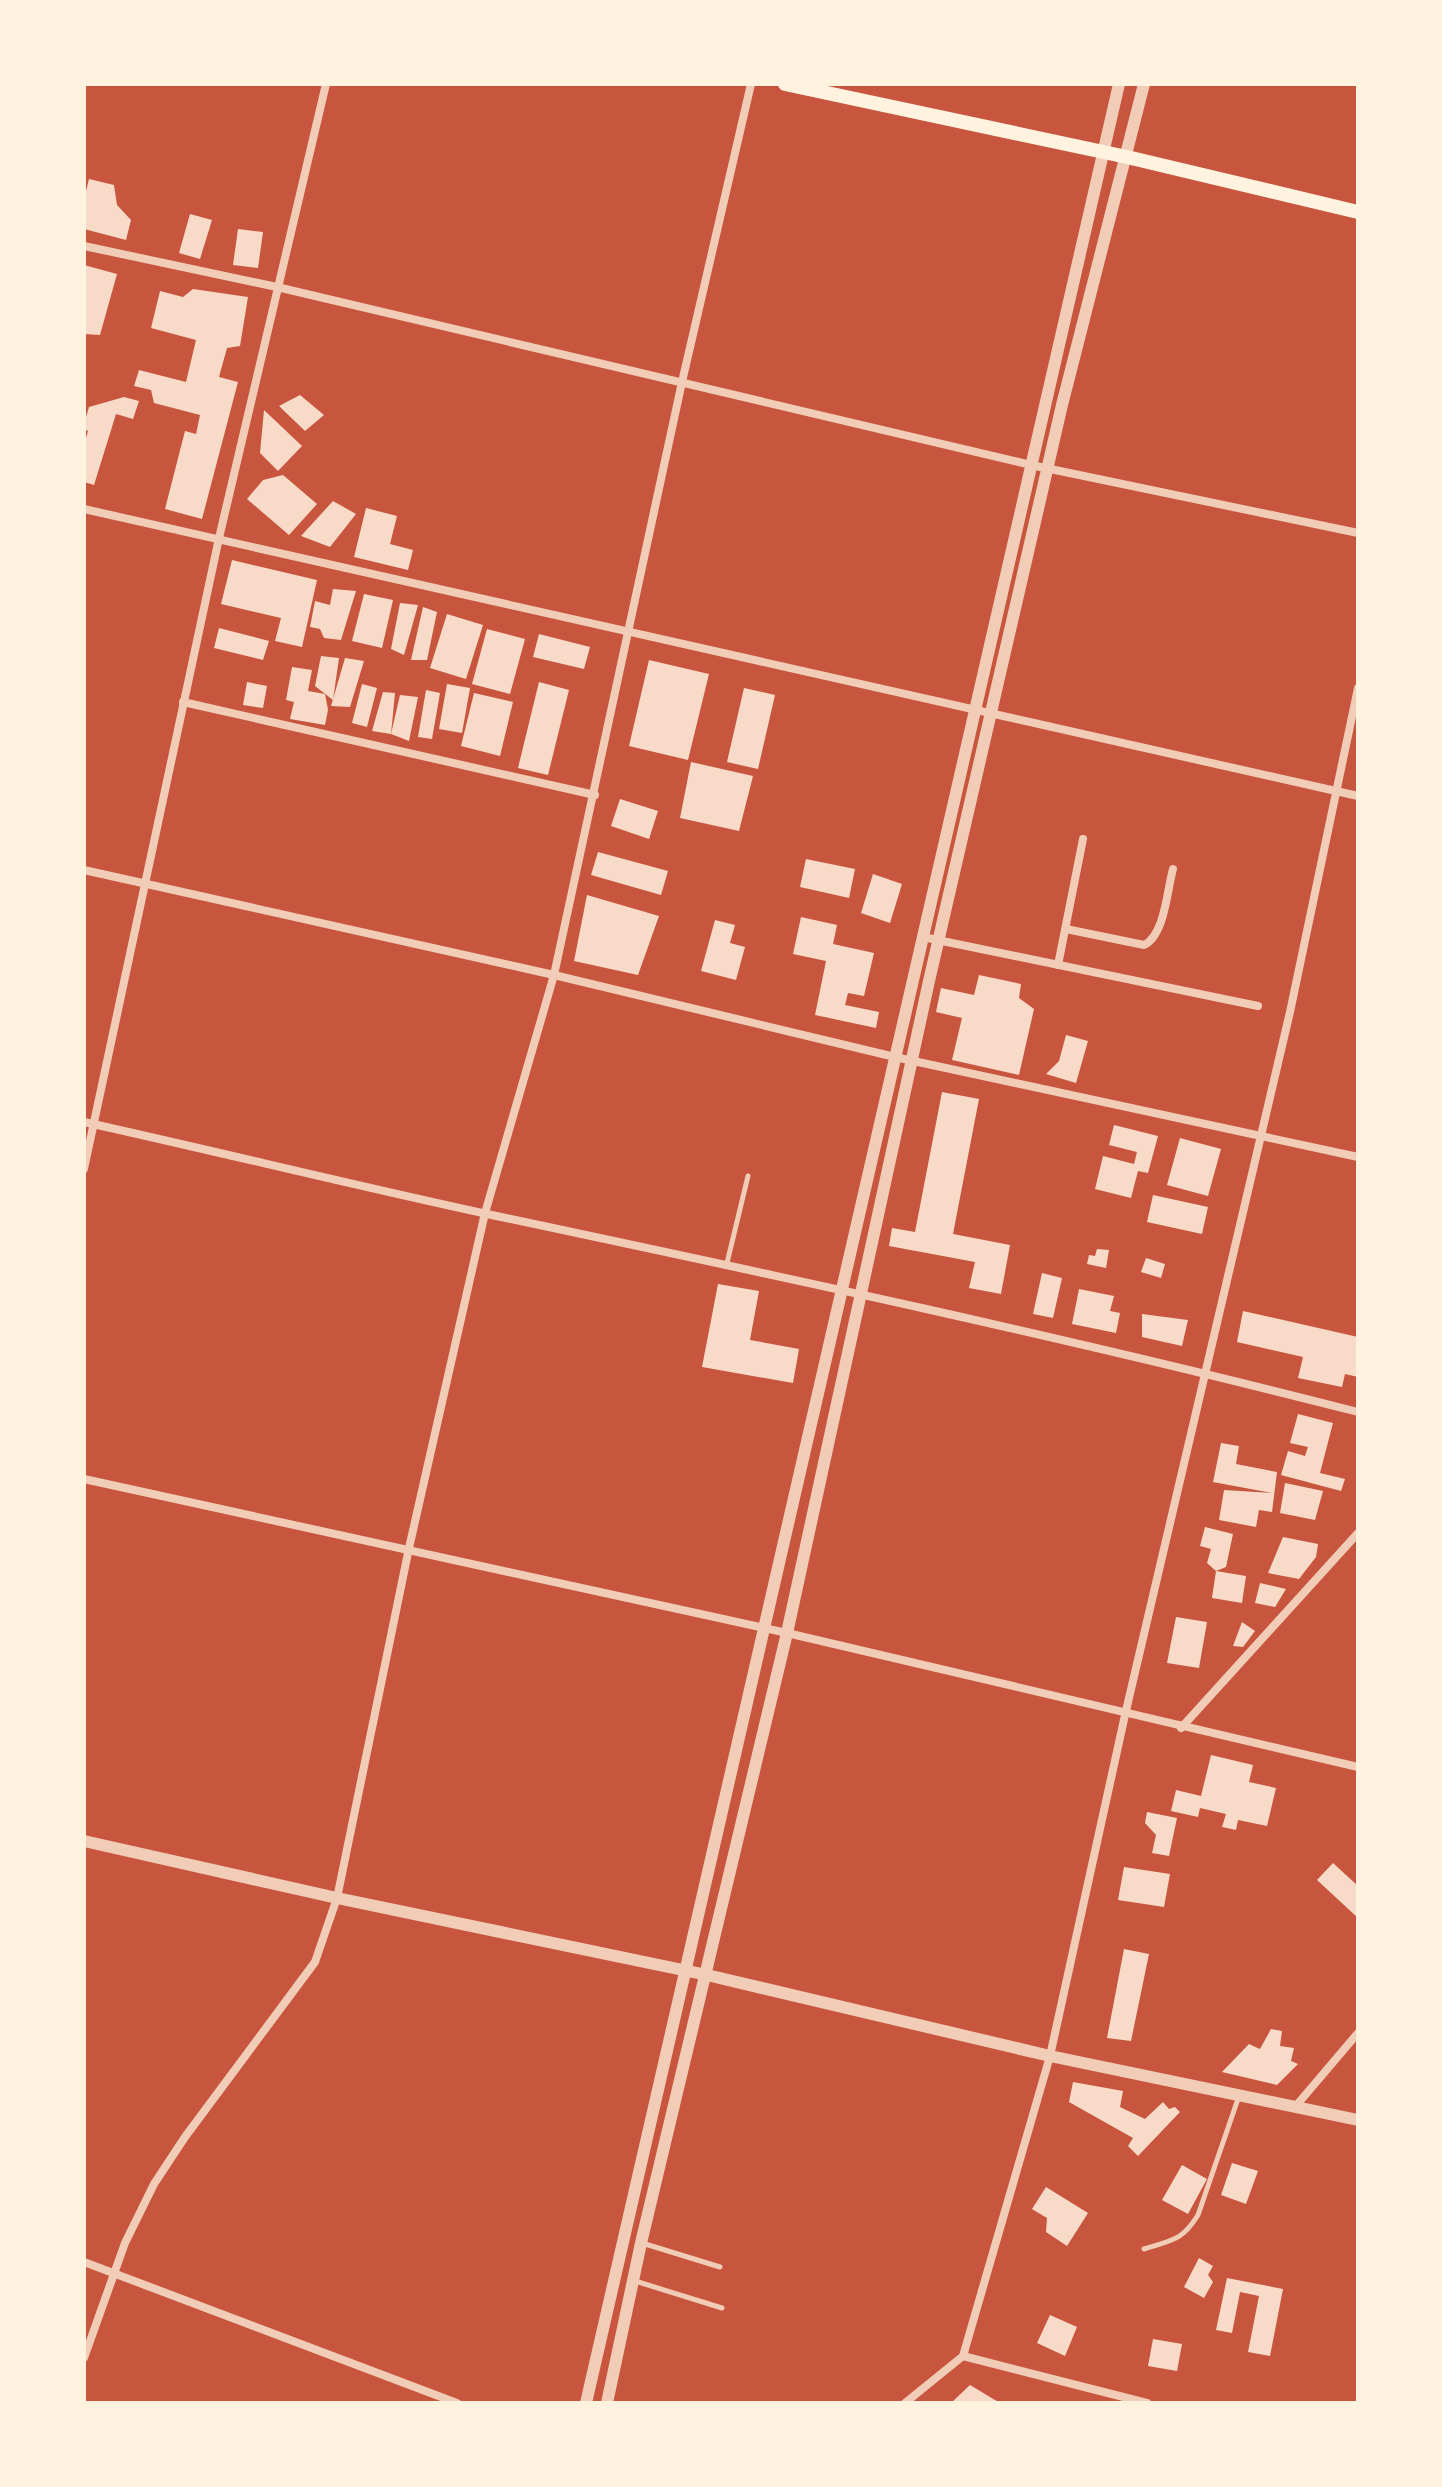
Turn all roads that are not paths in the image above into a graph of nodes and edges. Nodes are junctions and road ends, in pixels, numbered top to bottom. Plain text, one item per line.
1 (326, 84) edge
2 (751, 84) edge
3 (785, 84) edge
4 (1119, 84) edge
5 (1144, 84) edge
6 (1103, 151) junction
7 (1127, 157) junction
8 (1358, 212) edge
9 (84, 246) edge
10 (277, 287) junction
11 (682, 382) junction
12 (1031, 465) junction
13 (1048, 468) junction
14 (84, 509) edge
15 (1358, 533) edge
16 (219, 538) junction
17 (631, 630) junction
18 (1358, 688) edge
19 (183, 702) junction
20 (975, 710) junction
21 (991, 712) junction
22 (1335, 790) junction
23 (595, 795) junction
24 (1358, 796) edge
25 (1083, 839) dead end
26 (1173, 869) dead end
27 (84, 870) edge
28 (147, 883) junction
29 (1066, 929) junction
30 (923, 937) junction
31 (939, 940) junction
32 (1058, 965) junction
33 (554, 975) junction
34 (1258, 1006) dead end
35 (895, 1057) junction
36 (913, 1061) junction
37 (84, 1122) edge
38 (94, 1125) junction
39 (1261, 1135) junction
40 (1358, 1157) edge
41 (84, 1169) edge
42 (748, 1176) dead end
43 (485, 1213) junction
44 (727, 1263) junction
45 (842, 1290) junction
46 (860, 1295) junction
47 (1207, 1373) junction
48 (1358, 1412) edge
49 (84, 1479) edge
50 (1358, 1533) edge
51 (409, 1548) junction
52 (764, 1628) junction
53 (787, 1633) junction
54 (1125, 1715) junction
55 (1181, 1728) junction
56 (1358, 1767) edge
57 (84, 1841) edge
58 (337, 1898) junction
59 (685, 1970) junction
60 (707, 1975) junction
61 (1358, 2033) edge
62 (1050, 2056) junction
63 (1239, 2095) junction
64 (1295, 2107) junction
65 (1358, 2120) edge
66 (641, 2243) junction
67 (1144, 2249) dead end
68 (84, 2262) edge
69 (720, 2267) dead end
70 (114, 2273) junction
71 (634, 2281) junction
72 (722, 2308) dead end
73 (963, 2356) junction
74 (84, 2358) edge
75 (457, 2403) edge
76 (586, 2403) edge
77 (607, 2403) edge
78 (905, 2403) edge
79 (1147, 2403) edge

1 - 10 street
2 - 11 street
3 - 6 main road
4 - 6 street
5 - 7 street
6 - 7 main road
6 - 12 street
7 - 8 main road
7 - 13 street
9 - 10 street
10 - 11 street
10 - 16 street
11 - 12 street
11 - 17 street
12 - 13 street
12 - 20 street
13 - 15 street
13 - 21 street
14 - 16 street
16 - 17 street
16 - 19 street
17 - 20 street
17 - 23 street
18 - 22 street
19 - 23 street
19 - 28 street
20 - 21 street
20 - 30 street
21 - 22 street
21 - 31 street
22 - 24 street
22 - 39 street
23 - 33 street
25 - 29 street
26 - 29 street
27 - 28 street
28 - 33 street
28 - 38 street
29 - 32 street
30 - 31 street
30 - 35 street
31 - 32 street
31 - 36 street
32 - 34 street
33 - 35 street
33 - 43 street
35 - 36 street
35 - 45 street
36 - 39 street
36 - 46 street
37 - 38 street
38 - 41 street
38 - 43 street
39 - 40 street
39 - 47 street
42 - 44 lane
43 - 44 street
43 - 51 street
44 - 45 street
45 - 46 street
45 - 52 street
46 - 47 street
46 - 53 street
47 - 48 street
47 - 54 street
49 - 51 street
50 - 55 street
51 - 52 street
51 - 58 street
52 - 53 street
52 - 59 street
53 - 54 street
53 - 60 street
54 - 55 street
54 - 62 street
55 - 56 street
57 - 58 street
58 - 59 street
58 - 70 street
59 - 60 street
59 - 76 street
60 - 62 street
60 - 66 street
61 - 64 street
62 - 63 street
62 - 73 street
63 - 64 street
63 - 67 lane
64 - 65 street
66 - 69 lane
66 - 71 street
68 - 70 street
70 - 74 street
70 - 75 street
71 - 72 lane
71 - 77 street
73 - 78 street
73 - 79 street

